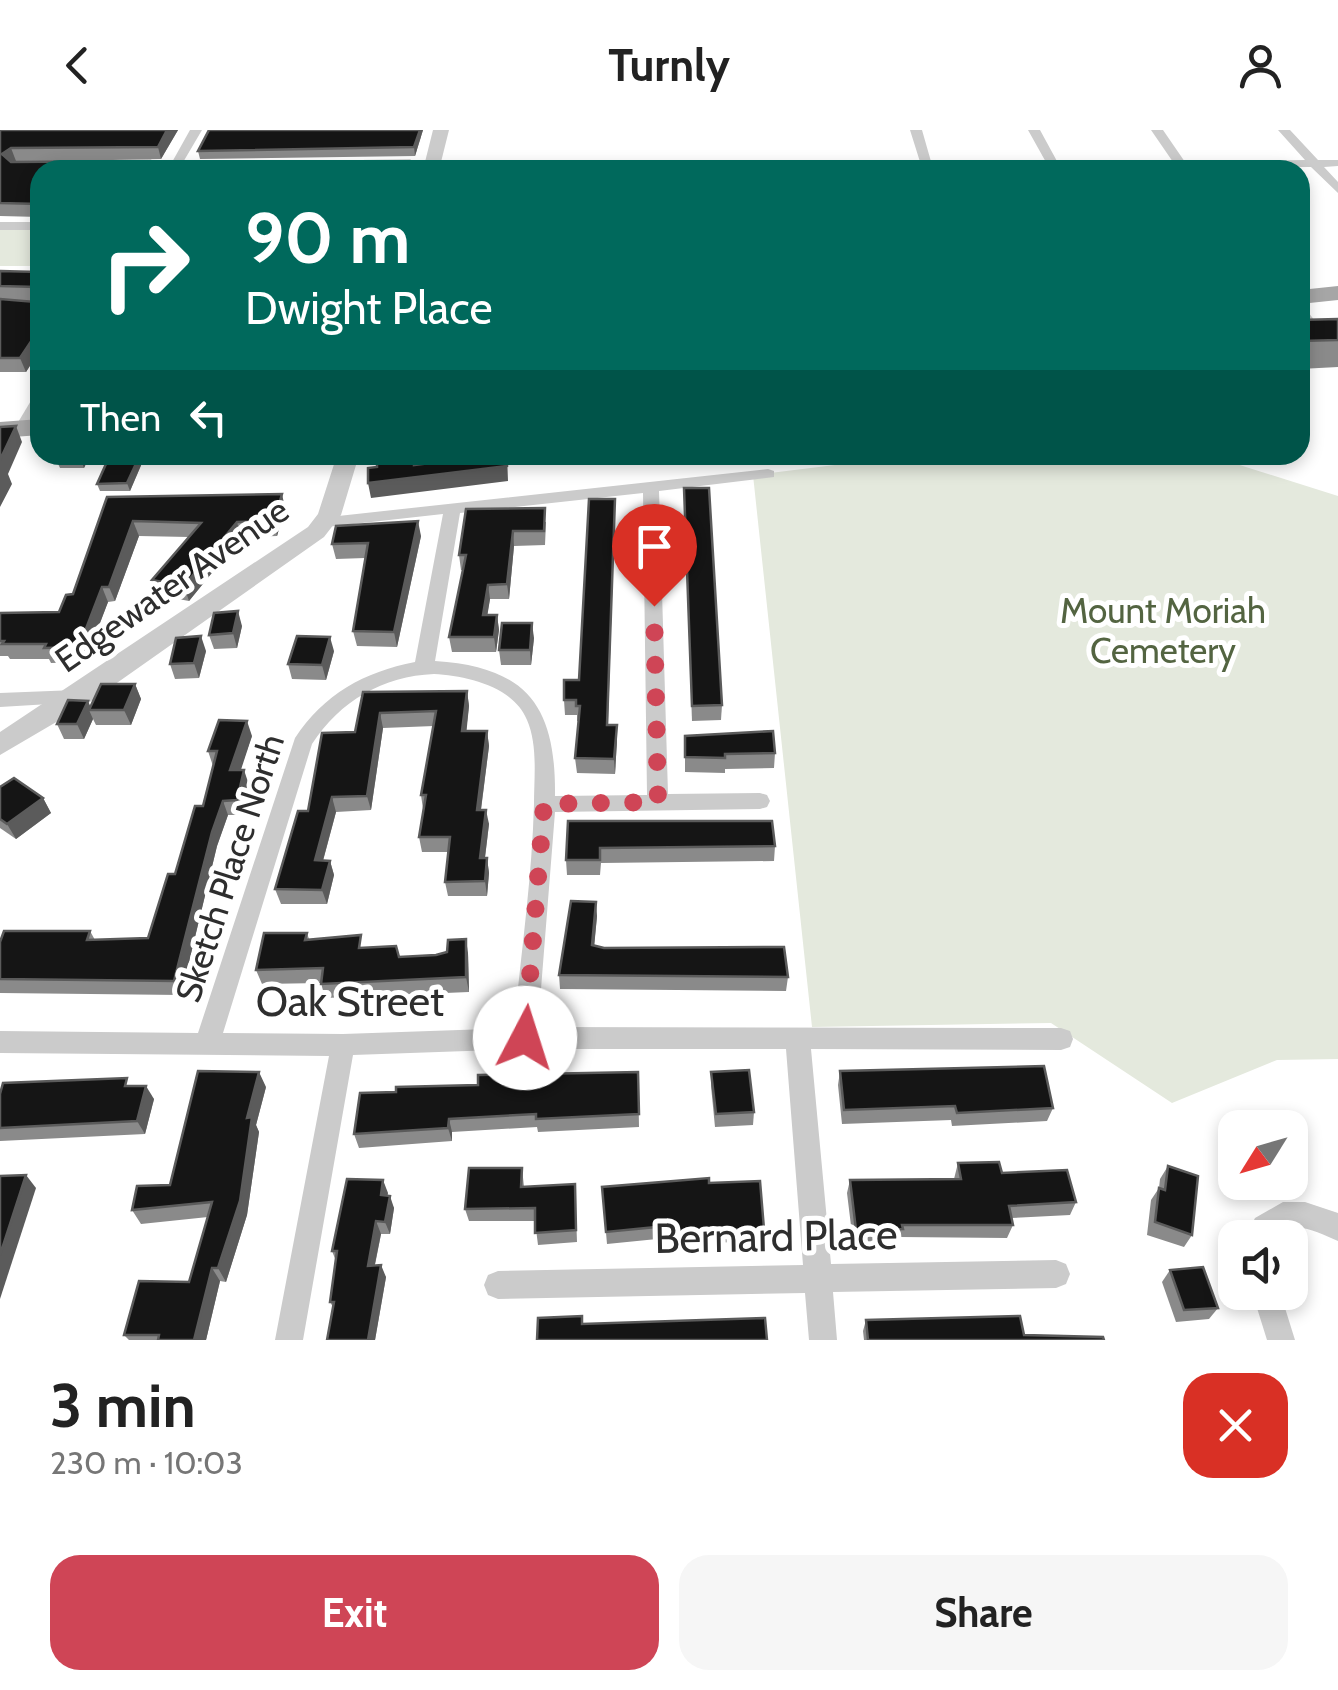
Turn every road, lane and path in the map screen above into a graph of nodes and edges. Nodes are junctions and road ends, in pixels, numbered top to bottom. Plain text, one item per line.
1 (196, 130) edge
2 (441, 130) edge
3 (916, 130) edge
4 (1034, 130) edge
5 (1156, 130) edge
6 (1284, 130) edge
7 (179, 160) edge
8 (434, 160) edge
9 (925, 160) edge
10 (1050, 160) edge
11 (1178, 160) edge
12 (1310, 163) edge
13 (1315, 163) junction
14 (1338, 163) edge
15 (1338, 189) edge
16 (0, 226) edge
17 (30, 226) edge
18 (1338, 293) edge
19 (1310, 296) edge
20 (1310, 324) edge
21 (1320, 338) edge
22 (345, 465) edge
23 (768, 474) dead end
24 (651, 488) junction
25 (452, 509) junction
26 (326, 522) junction
27 (424, 668) junction
28 (78, 697) junction
29 (0, 700) edge
30 (4, 743) edge
31 (760, 801) dead end
32 (658, 802) junction
33 (544, 804) junction
34 (525, 1038) junction
35 (1060, 1038) dead end
36 (208, 1041) junction
37 (798, 1041) junction
38 (1, 1044) edge
39 (343, 1045) junction
40 (1272, 1220) edge
41 (1338, 1228) edge
42 (1056, 1274) dead end
43 (816, 1276) junction
44 (498, 1286) dead end
45 (1272, 1310) edge
46 (289, 1340) edge
47 (823, 1340) edge
48 (1281, 1340) edge

1 - 7 street
2 - 8 street
3 - 9 street
4 - 10 street
5 - 11 street
6 - 13 street
12 - 13 street
13 - 14 street
13 - 15 street
16 - 17 street
18 - 19 main road
20 - 21 street
22 - 26 street, Edgewater Avenue
23 - 24 street
24 - 25 street
24 - 32 street
25 - 26 street
25 - 27 street
26 - 28 street, Edgewater Avenue
27 - 33 street
27 - 36 street, Sketch Place North
28 - 29 street
28 - 30 street, Edgewater Avenue
29 - 30 street
31 - 32 street
32 - 33 street
33 - 34 street
34 - 37 street, Oak Street
34 - 39 street, Oak Street
35 - 37 street, Oak Street
36 - 38 street, Oak Street
36 - 39 street, Oak Street
37 - 43 street
39 - 46 street
40 - 41 street
42 - 43 street, Bernard Place
43 - 44 street, Bernard Place
43 - 47 street
45 - 48 street

